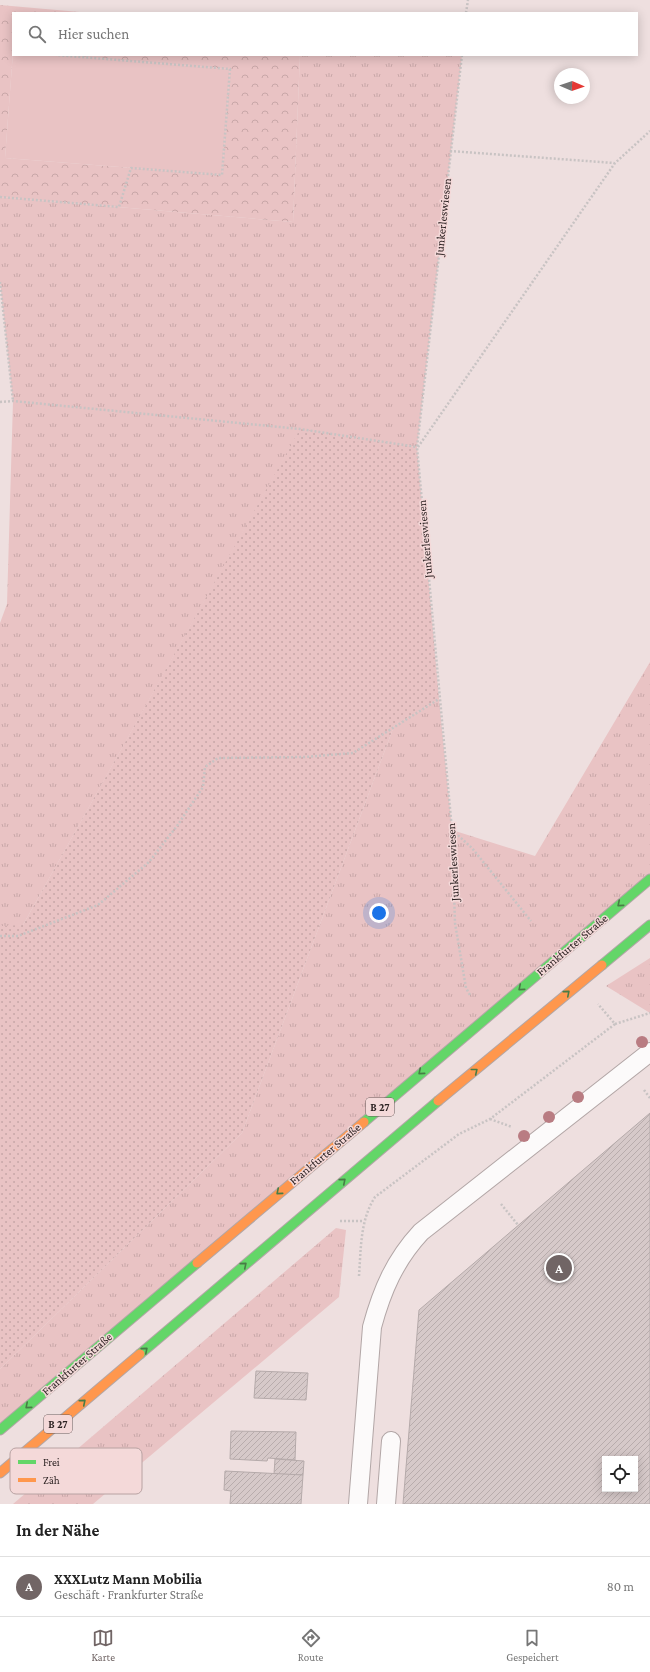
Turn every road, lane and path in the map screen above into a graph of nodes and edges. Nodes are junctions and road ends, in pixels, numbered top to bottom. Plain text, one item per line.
1 (468, 0) edge
2 (466, 12) edge
3 (68, 56) edge
4 (462, 56) edge
5 (650, 131) edge
6 (450, 150) junction
7 (615, 163) junction
8 (0, 196) edge
9 (0, 282) edge
10 (13, 401) junction
11 (0, 402) edge
12 (418, 447) junction
13 (439, 699) junction
14 (452, 830) junction
15 (650, 879) edge
16 (531, 921) dead end
17 (650, 925) edge
18 (0, 936) edge
19 (596, 1002) dead end
20 (650, 1013) edge
21 (484, 1019) junction
22 (615, 1024) junction
23 (650, 1052) edge
24 (501, 1204) dead end
25 (364, 1221) dead end
26 (518, 1225) dead end
27 (0, 1430) edge
28 (391, 1441) dead end
29 (29, 1448) edge
30 (10, 1464) edge
31 (0, 1473) edge
32 (358, 1504) edge
33 (386, 1504) edge

1 - 2 path
3 - 8 path
4 - 6 path, Junkerleswiesen
5 - 7 path
6 - 7 path
6 - 12 path, Junkerleswiesen
7 - 12 path
9 - 10 path
10 - 11 path
10 - 12 path
12 - 13 path, Junkerleswiesen
13 - 14 path, Junkerleswiesen
13 - 18 path
14 - 16 path
14 - 21 path, Junkerleswiesen
15 -> 21 main road, Frankfurter Straße / B 27
29 -> 17 main road, B 27
19 - 22 path
20 - 22 path
21 -> 27 main road, Frankfurter Straße / B 27
22 - 25 path
23 - 32 lane
24 - 26 path
28 - 33 lane
31 -> 30 main road, B 27

